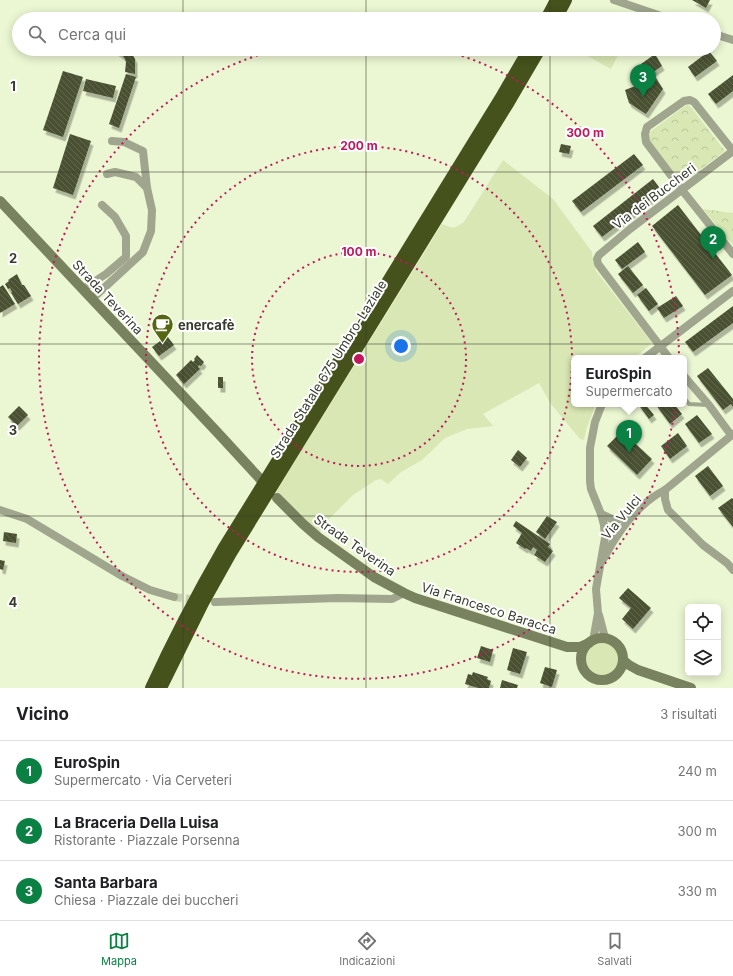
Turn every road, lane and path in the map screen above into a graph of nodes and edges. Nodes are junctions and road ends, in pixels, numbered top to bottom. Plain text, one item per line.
1 (556, 0) edge
2 (566, 0) edge
3 (614, 0) edge
4 (550, 12) edge
5 (560, 12) edge
6 (649, 12) edge
7 (721, 36) edge
8 (733, 40) edge
9 (526, 56) edge
10 (536, 56) edge
11 (112, 141) dead end
12 (733, 151) edge
13 (107, 174) dead end
14 (147, 188) junction
15 (682, 190) junction
16 (102, 205) dead end
17 (2, 207) edge
18 (733, 254) edge
19 (83, 290) junction
20 (733, 291) edge
21 (92, 299) junction
22 (660, 346) junction
23 (649, 355) edge
24 (667, 355) edge
25 (687, 379) edge
26 (687, 402) edge
27 (709, 405) junction
28 (601, 407) edge
29 (732, 434) edge
30 (262, 481) dead end
31 (665, 490) junction
32 (277, 498) dead end
33 (0, 510) edge
34 (637, 512) junction
35 (601, 514) junction
36 (601, 564) junction
37 (733, 570) edge
38 (404, 593) junction
39 (174, 597) tunnel mouth
40 (215, 602) dead end
41 (598, 613) junction
42 (607, 639) junction
43 (591, 642) junction
44 (567, 648) junction
45 (623, 660) junction
46 (581, 662) junction
47 (638, 670) junction
48 (616, 675) junction
49 (151, 688) edge
50 (161, 688) edge
51 (690, 688) edge

1 - 4 highway
2 - 5 highway
3 - 6 street
7 - 8 street
9 - 49 highway, Strada Statale 675 Umbro-Laziale
10 - 50 highway, Strada Statale 675 Umbro-Laziale
11 - 14 street
12 - 15 street, Via dei Buccheri
12 - 15 street
13 - 14 street
14 - 21 street
15 - 18 street
15 - 22 street, Via dei Buccheri
16 - 19 street
17 - 19 main road, Strada Teverina
19 - 21 main road, Strada Teverina
20 - 22 street
21 - 30 main road, Strada Teverina
22 - 23 street
22 - 24 street
25 - 27 street
26 - 27 lane
27 - 29 street
28 - 35 street
29 - 31 street, Via Vulci
31 - 34 street, Via Vulci
31 - 37 street
32 - 38 main road, Strada Teverina
33 - 39 street
34 - 35 street
34 - 36 street, Via Vulci
35 - 36 street
36 - 41 street
38 - 40 street
38 - 44 main road, Via Francesco Baracca
41 - 42 street
41 - 43 street
42 - 43 main road
42 - 45 main road
43 - 44 main road, Via Francesco Baracca
43 - 46 main road
44 - 46 main road, Via Francesco Baracca
45 - 47 main road
45 - 48 main road
46 - 48 main road
47 - 48 main road
47 - 51 main road

